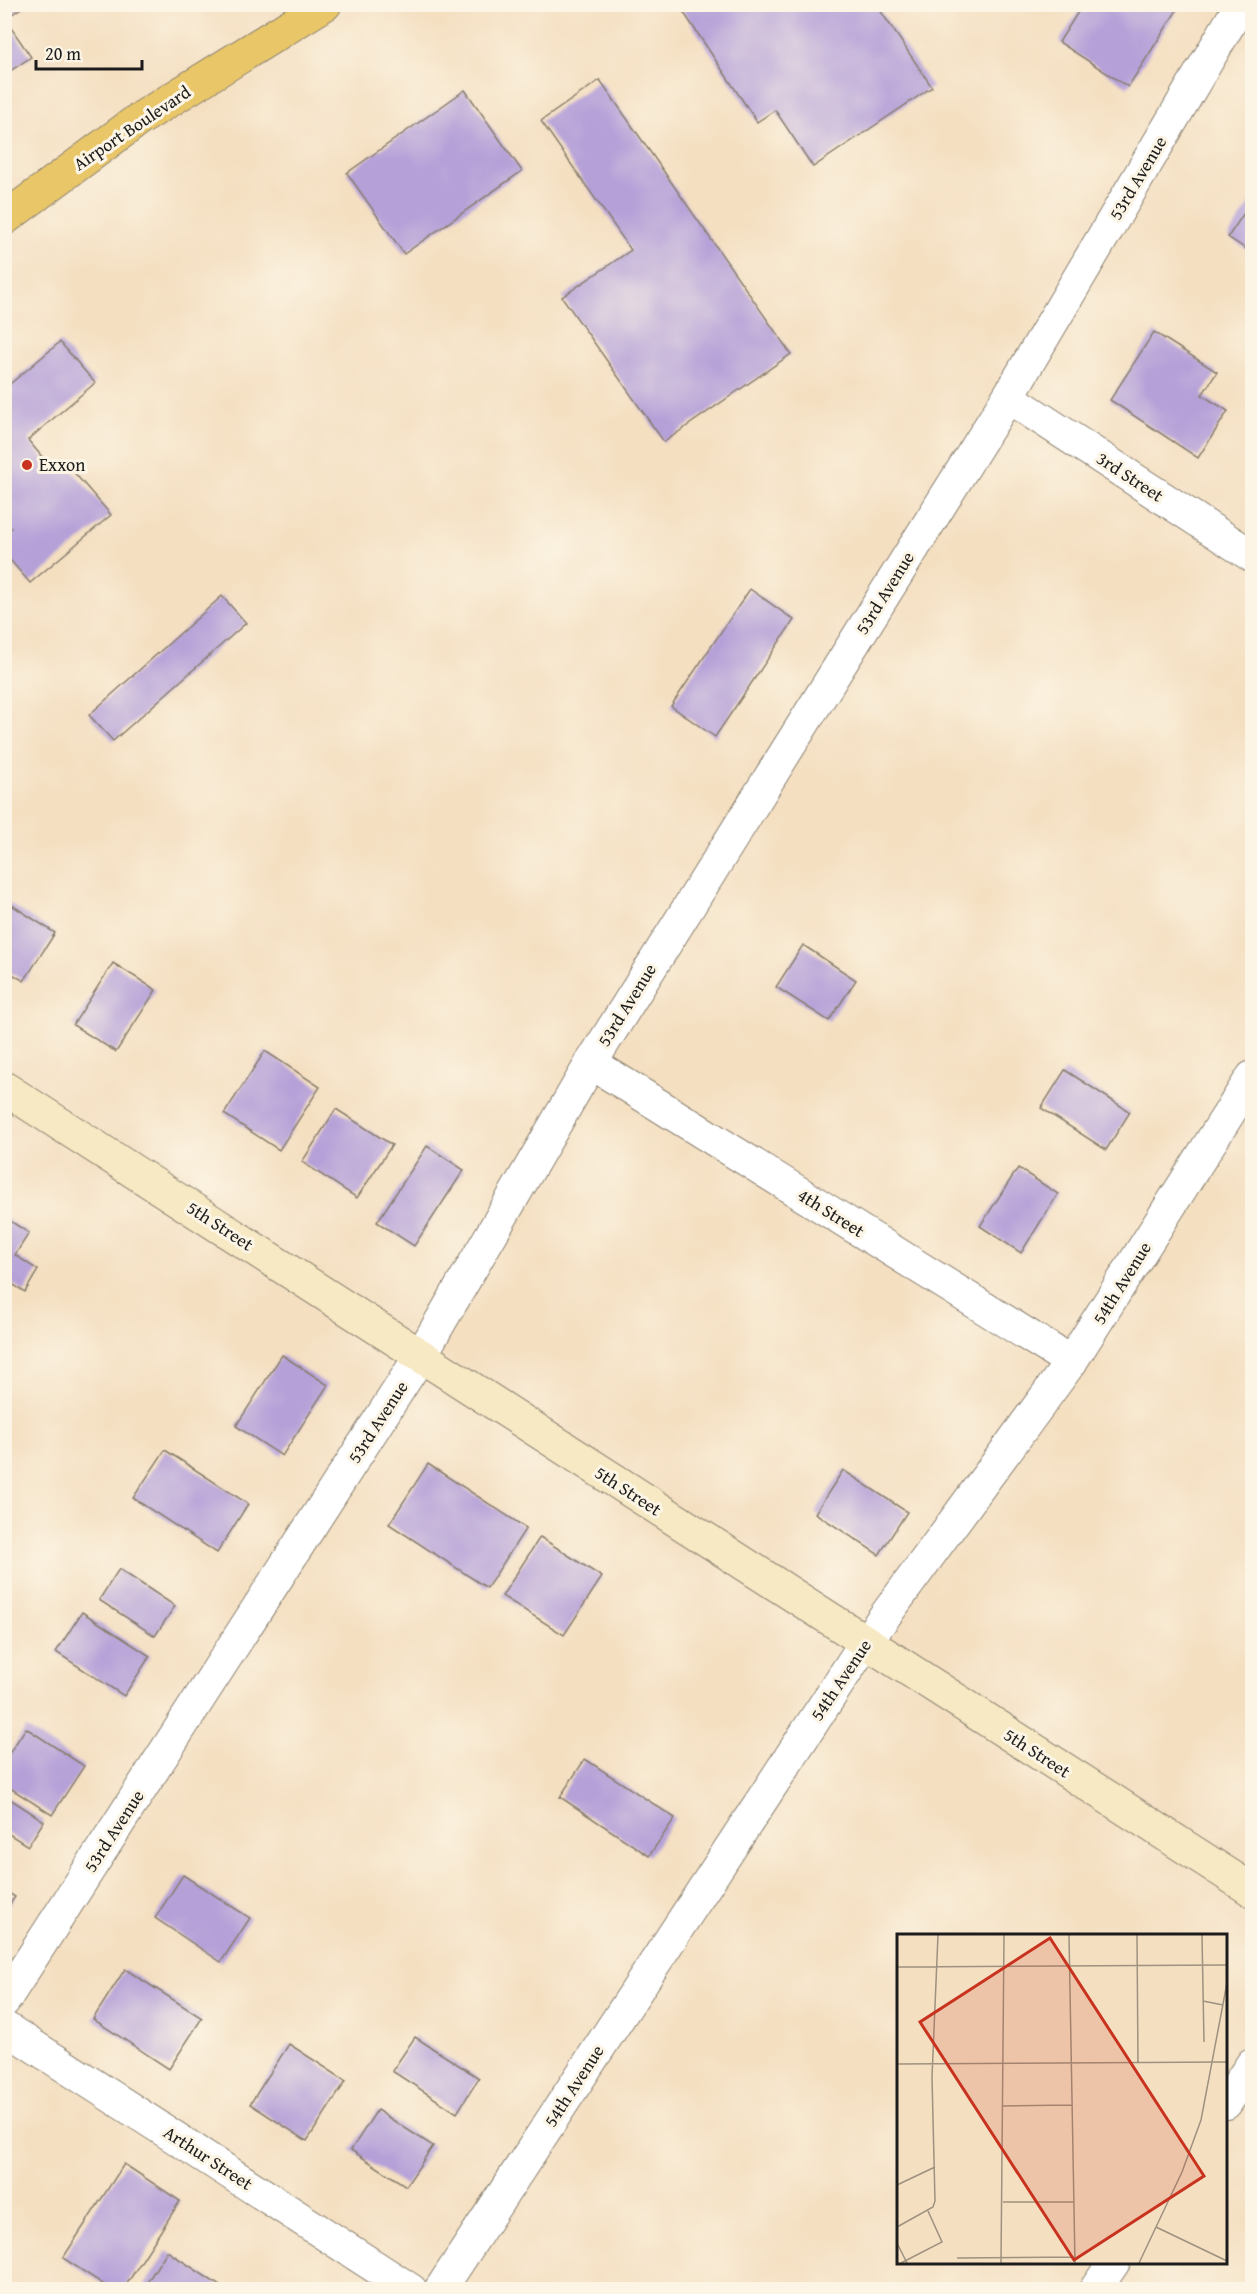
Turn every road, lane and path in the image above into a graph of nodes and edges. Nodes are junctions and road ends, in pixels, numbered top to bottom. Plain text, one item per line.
1 (325, 4) edge
2 (1242, 18) edge
3 (4, 219) edge
4 (1008, 397) junction
5 (1252, 556) edge
6 (591, 1063) junction
7 (1252, 1077) edge
8 (4, 1088) edge
9 (421, 1355) junction
10 (1071, 1362) junction
11 (865, 1643) junction
12 (1252, 1890) edge
13 (4, 2001) edge
14 (4, 2027) edge
15 (1252, 2064) edge
16 (1227, 2102) edge
17 (1113, 2264) edge
18 (411, 2289) edge
19 (440, 2289) edge
20 (1095, 2289) edge

1 - 3 main road, Airport Boulevard
2 - 4 street, 53rd Avenue
4 - 5 street, 3rd Street
4 - 6 street, 53rd Avenue
6 - 9 street, 53rd Avenue
6 - 10 street, 4th Street
7 - 10 street, 54th Avenue
8 - 9 street, 5th Street
9 - 11 street, 5th Street
9 - 13 street, 53rd Avenue
10 - 11 street, 54th Avenue
11 - 12 street, 5th Street
11 - 19 street, 54th Avenue
14 - 18 street, Arthur Street
15 - 16 street
17 - 20 street

